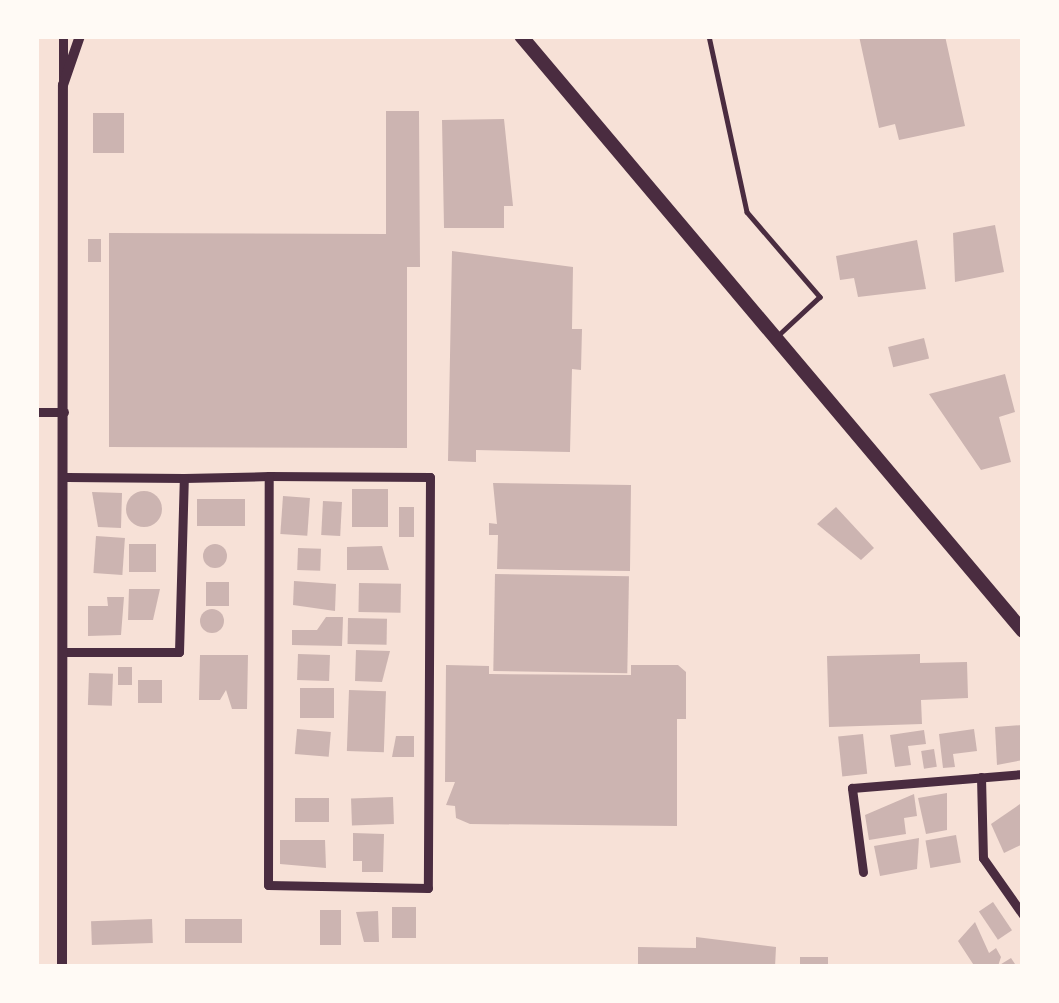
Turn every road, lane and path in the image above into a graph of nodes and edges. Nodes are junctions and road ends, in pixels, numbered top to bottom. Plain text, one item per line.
1 (63, 36) edge
2 (80, 36) edge
3 (521, 36) edge
4 (710, 36) edge
5 (63, 85) junction
6 (773, 339) junction
7 (36, 412) edge
8 (64, 412) junction
9 (269, 476) junction
10 (68, 477) junction
11 (184, 478) junction
12 (1023, 631) edge
13 (65, 652) junction
14 (1023, 774) edge
15 (981, 777) junction
16 (863, 872) dead end
17 (1023, 915) edge
18 (62, 967) edge

1 - 5 street
2 - 5 street
3 - 6 main road
4 - 6 lane
5 - 8 street
6 - 12 main road
7 - 8 street
8 - 10 street
9 - 9 street
9 - 11 street
10 - 11 street
10 - 13 street
11 - 13 street
13 - 18 street
14 - 15 street
15 - 16 street
15 - 17 street

